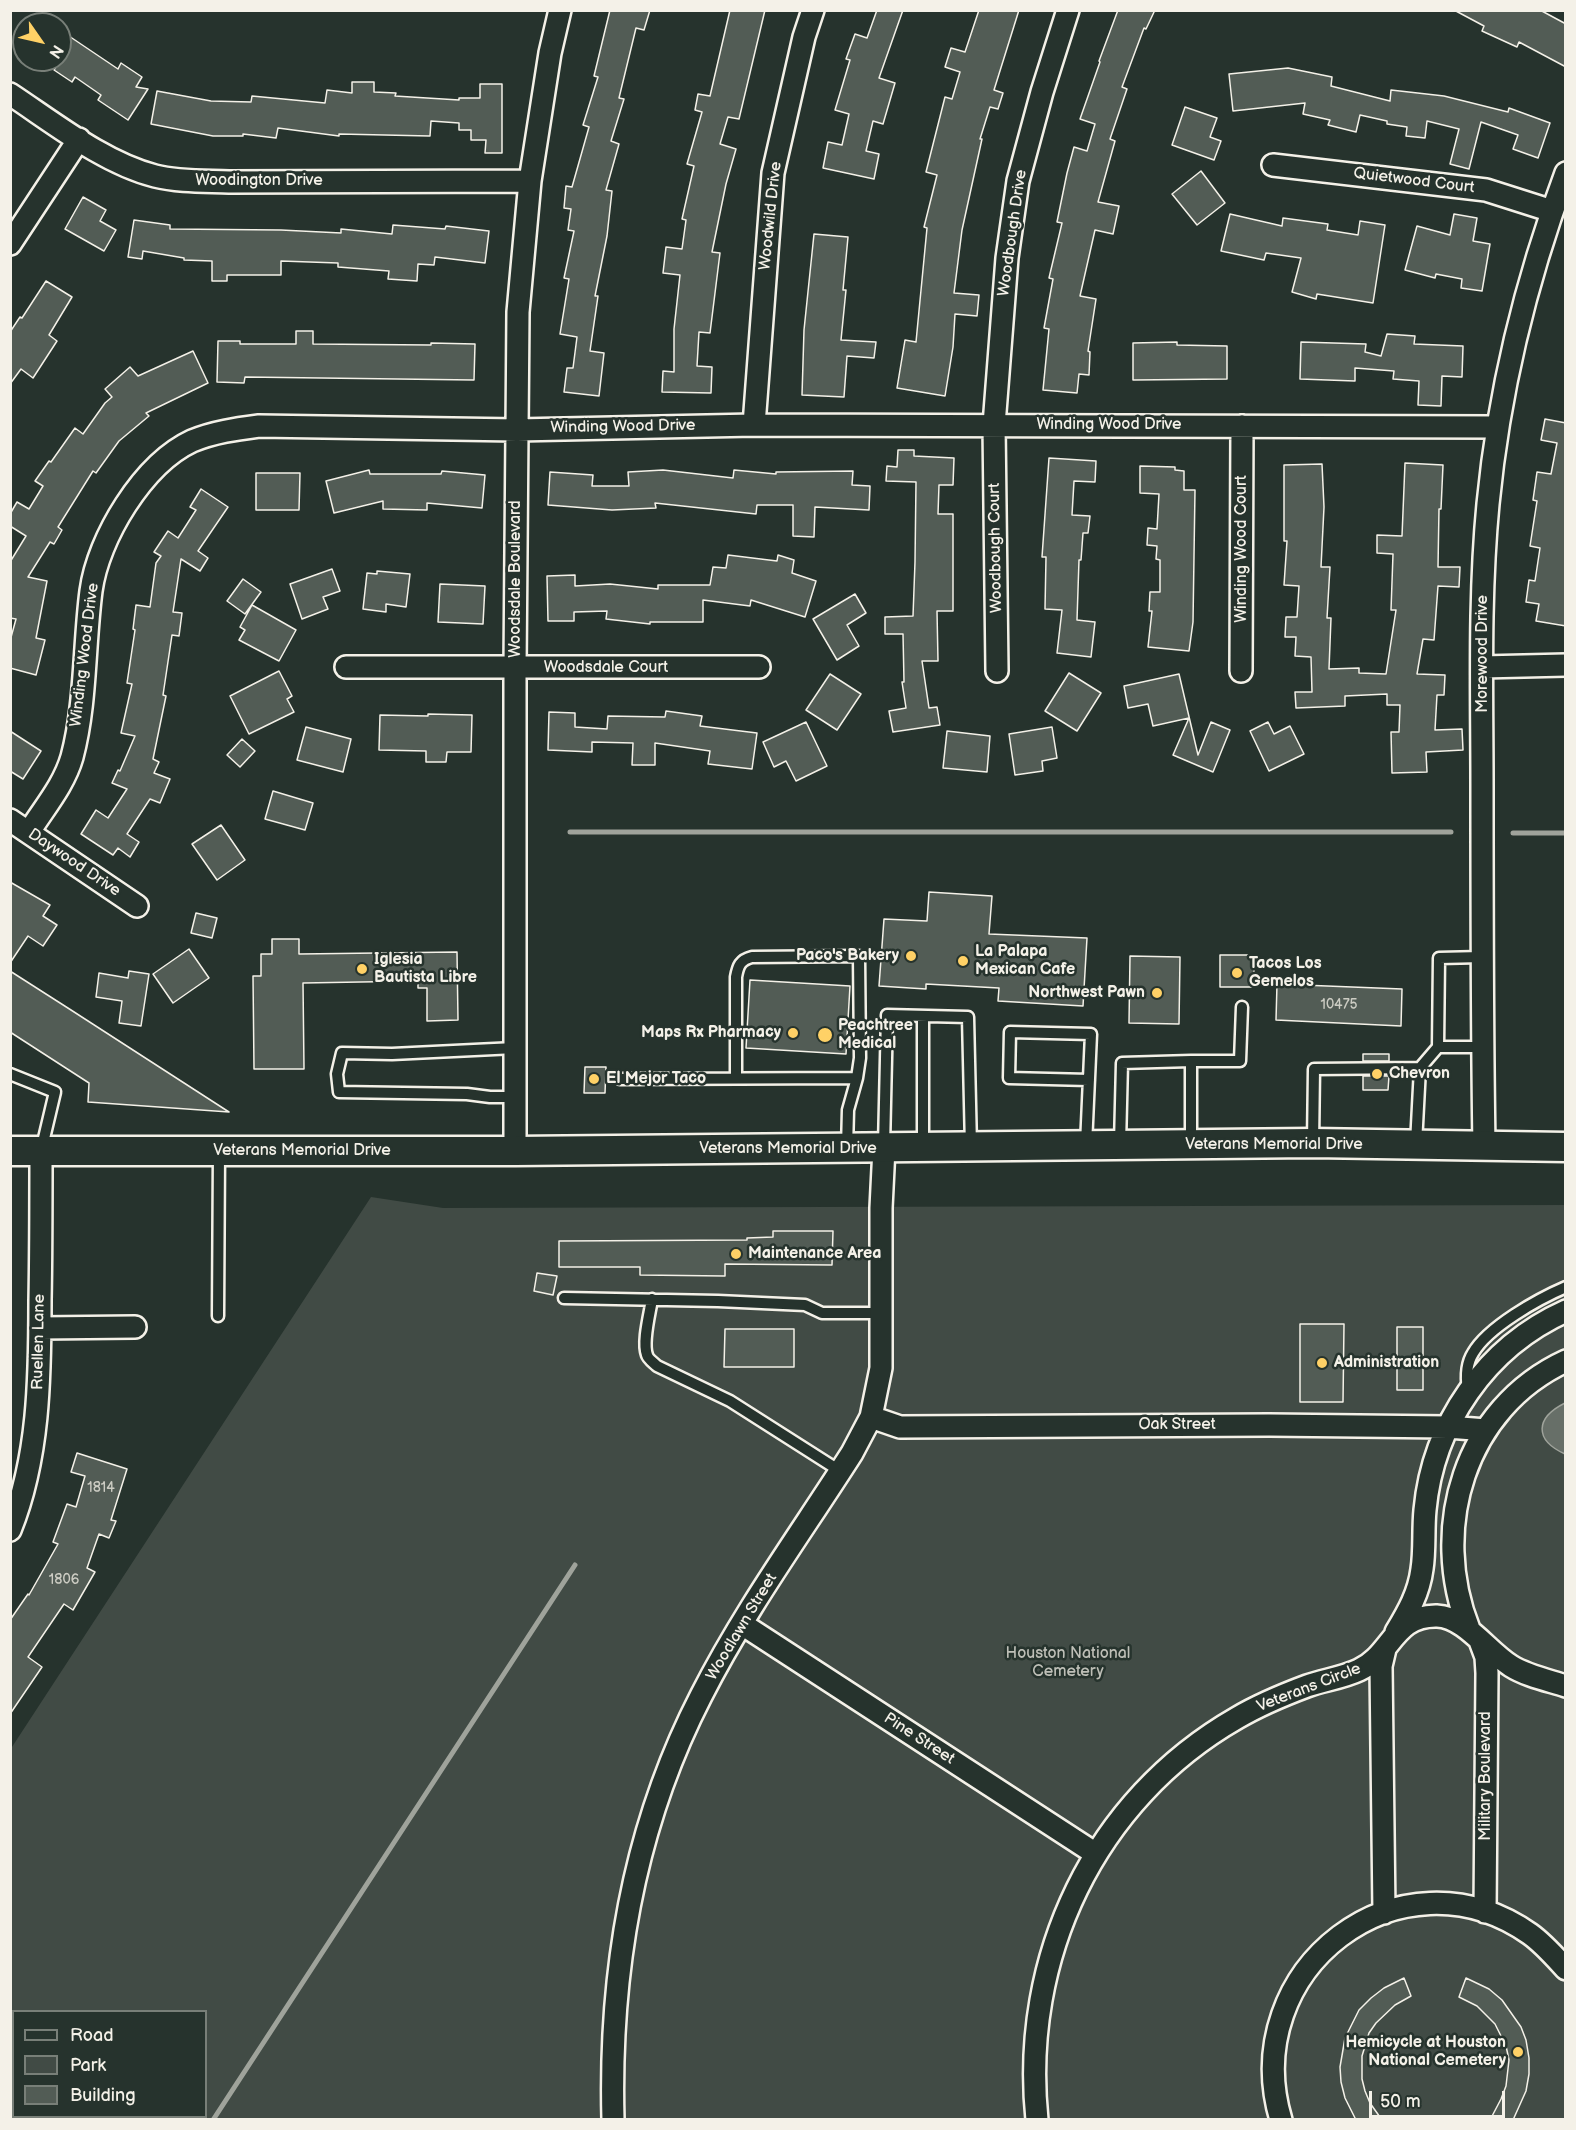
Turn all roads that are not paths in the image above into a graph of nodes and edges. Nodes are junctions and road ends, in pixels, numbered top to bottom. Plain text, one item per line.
1 (560, 10) edge
2 (813, 10) edge
3 (1068, 10) edge
4 (10, 94) edge
5 (79, 139) junction
6 (1273, 165) dead end
7 (1566, 173) edge
8 (530, 181) junction
9 (1552, 211) junction
10 (10, 244) edge
11 (754, 424) junction
12 (994, 425) junction
13 (1242, 426) junction
14 (1497, 427) junction
15 (517, 430) junction
16 (1566, 665) edge
17 (346, 667) dead end
18 (1482, 667) junction
19 (515, 668) junction
20 (759, 668) dead end
21 (997, 671) dead end
22 (1241, 671) dead end
23 (10, 820) edge
24 (28, 832) junction
25 (137, 906) dead end
26 (1482, 957) junction
27 (1242, 1007) dead end
28 (923, 1016) junction
29 (1438, 1047) junction
30 (1483, 1047) junction
31 (515, 1048) junction
32 (1191, 1061) junction
33 (1420, 1068) junction
34 (10, 1074) edge
35 (736, 1077) junction
36 (620, 1078) dead end
37 (856, 1078) junction
38 (1089, 1080) junction
39 (515, 1097) junction
40 (1312, 1143) junction
41 (1416, 1144) junction
42 (1120, 1145) junction
43 (1191, 1145) junction
44 (1086, 1146) junction
45 (1484, 1146) junction
46 (923, 1147) junction
47 (971, 1147) junction
48 (1566, 1147) edge
49 (847, 1148) junction
50 (884, 1148) junction
51 (10, 1151) edge
52 (41, 1151) junction
53 (515, 1151) junction
54 (219, 1152) junction
55 (1566, 1287) edge
56 (564, 1298) dead end
57 (652, 1299) junction
58 (1566, 1311) edge
59 (882, 1313) junction
60 (218, 1316) dead end
61 (135, 1327) dead end
62 (40, 1328) junction
63 (1566, 1361) edge
64 (1468, 1392) junction
65 (871, 1417) junction
66 (1448, 1427) junction
67 (1485, 1430) junction
68 (840, 1471) junction
69 (10, 1530) edge
70 (742, 1624) junction
71 (1474, 1635) junction
72 (1390, 1642) junction
73 (1566, 1686) edge
74 (1096, 1854) junction
75 (1485, 1912) junction
76 (1384, 1913) junction
77 (1566, 1970) edge
78 (613, 2120) edge
79 (1037, 2120) edge
80 (1281, 2120) edge

1 - 8 street, Woodsdale Boulevard
2 - 11 street, Woodwild Drive
3 - 12 street, Woodbough Drive
4 - 5 street, Woodington Drive
5 - 8 street, Woodington Drive
5 - 10 street
6 - 9 street, Quietwood Court
7 - 9 street, Morewood Drive
8 - 15 street, Woodsdale Boulevard
9 - 14 street, Morewood Drive
11 - 12 street, Winding Wood Drive
11 - 15 street, Winding Wood Drive
12 - 13 street, Winding Wood Drive
12 - 21 street, Woodbough Court
13 - 14 street, Winding Wood Drive
13 - 22 street, Winding Wood Court
14 - 18 street, Morewood Drive
15 - 19 street, Woodsdale Boulevard
15 - 24 street, Winding Wood Drive
16 - 18 street
17 - 19 street, Woodsdale Court
18 - 26 street, Morewood Drive
19 - 20 street, Woodsdale Court
19 - 31 street, Woodsdale Boulevard
23 - 24 street, Daywood Drive
24 - 25 street, Daywood Drive
26 - 29 lane
26 - 30 street, Morewood Drive
27 - 32 lane
28 - 46 lane
28 - 47 lane
28 - 50 lane
29 - 30 lane
29 - 33 lane
30 - 45 street, Morewood Drive
31 - 39 street, Woodsdale Boulevard
31 - 39 lane
32 - 42 lane
32 - 43 lane
33 - 40 lane
33 - 41 lane
34 - 52 lane
35 - 36 lane
35 - 37 lane
35 - 37 lane
37 - 49 lane
38 - 38 lane
38 - 44 lane
39 - 53 street, Woodsdale Boulevard
40 - 41 main road, Veterans Memorial Drive
40 - 43 main road, Veterans Memorial Drive
41 - 45 main road, Veterans Memorial Drive
42 - 43 main road, Veterans Memorial Drive
42 - 44 main road, Veterans Memorial Drive
44 - 47 main road, Veterans Memorial Drive
45 - 48 main road, Veterans Memorial Drive
46 - 47 main road, Veterans Memorial Drive
46 - 50 main road, Veterans Memorial Drive
49 - 50 main road, Veterans Memorial Drive
49 - 53 main road, Veterans Memorial Drive
50 - 59 street, Woodlawn Street
51 - 52 main road, Veterans Memorial Drive
52 - 54 main road, Veterans Memorial Drive
52 - 62 street, Ruellen Lane
53 - 54 main road, Veterans Memorial Drive
54 - 60 lane
55 - 64 lane
56 - 57 lane
57 - 59 lane
57 - 68 lane
58 - 64 street
59 - 65 street, Woodlawn Street
61 - 62 street
62 - 69 street, Ruellen Lane
63 - 67 street, Military Boulevard
64 - 66 street
65 - 66 street, Oak Street
65 - 68 street, Woodlawn Street
66 - 67 street, Oak Street
66 - 72 street
67 - 71 street, Military Boulevard
68 - 70 street, Woodlawn Street
70 - 74 street, Pine Street
70 - 78 street, Woodlawn Street
71 - 72 street, Veterans Circle
71 - 73 street, Veterans Circle
71 - 75 street, Military Boulevard
72 - 74 street, Veterans Circle
72 - 76 street
74 - 79 street, Veterans Circle
75 - 76 street
75 - 77 street
76 - 80 street

